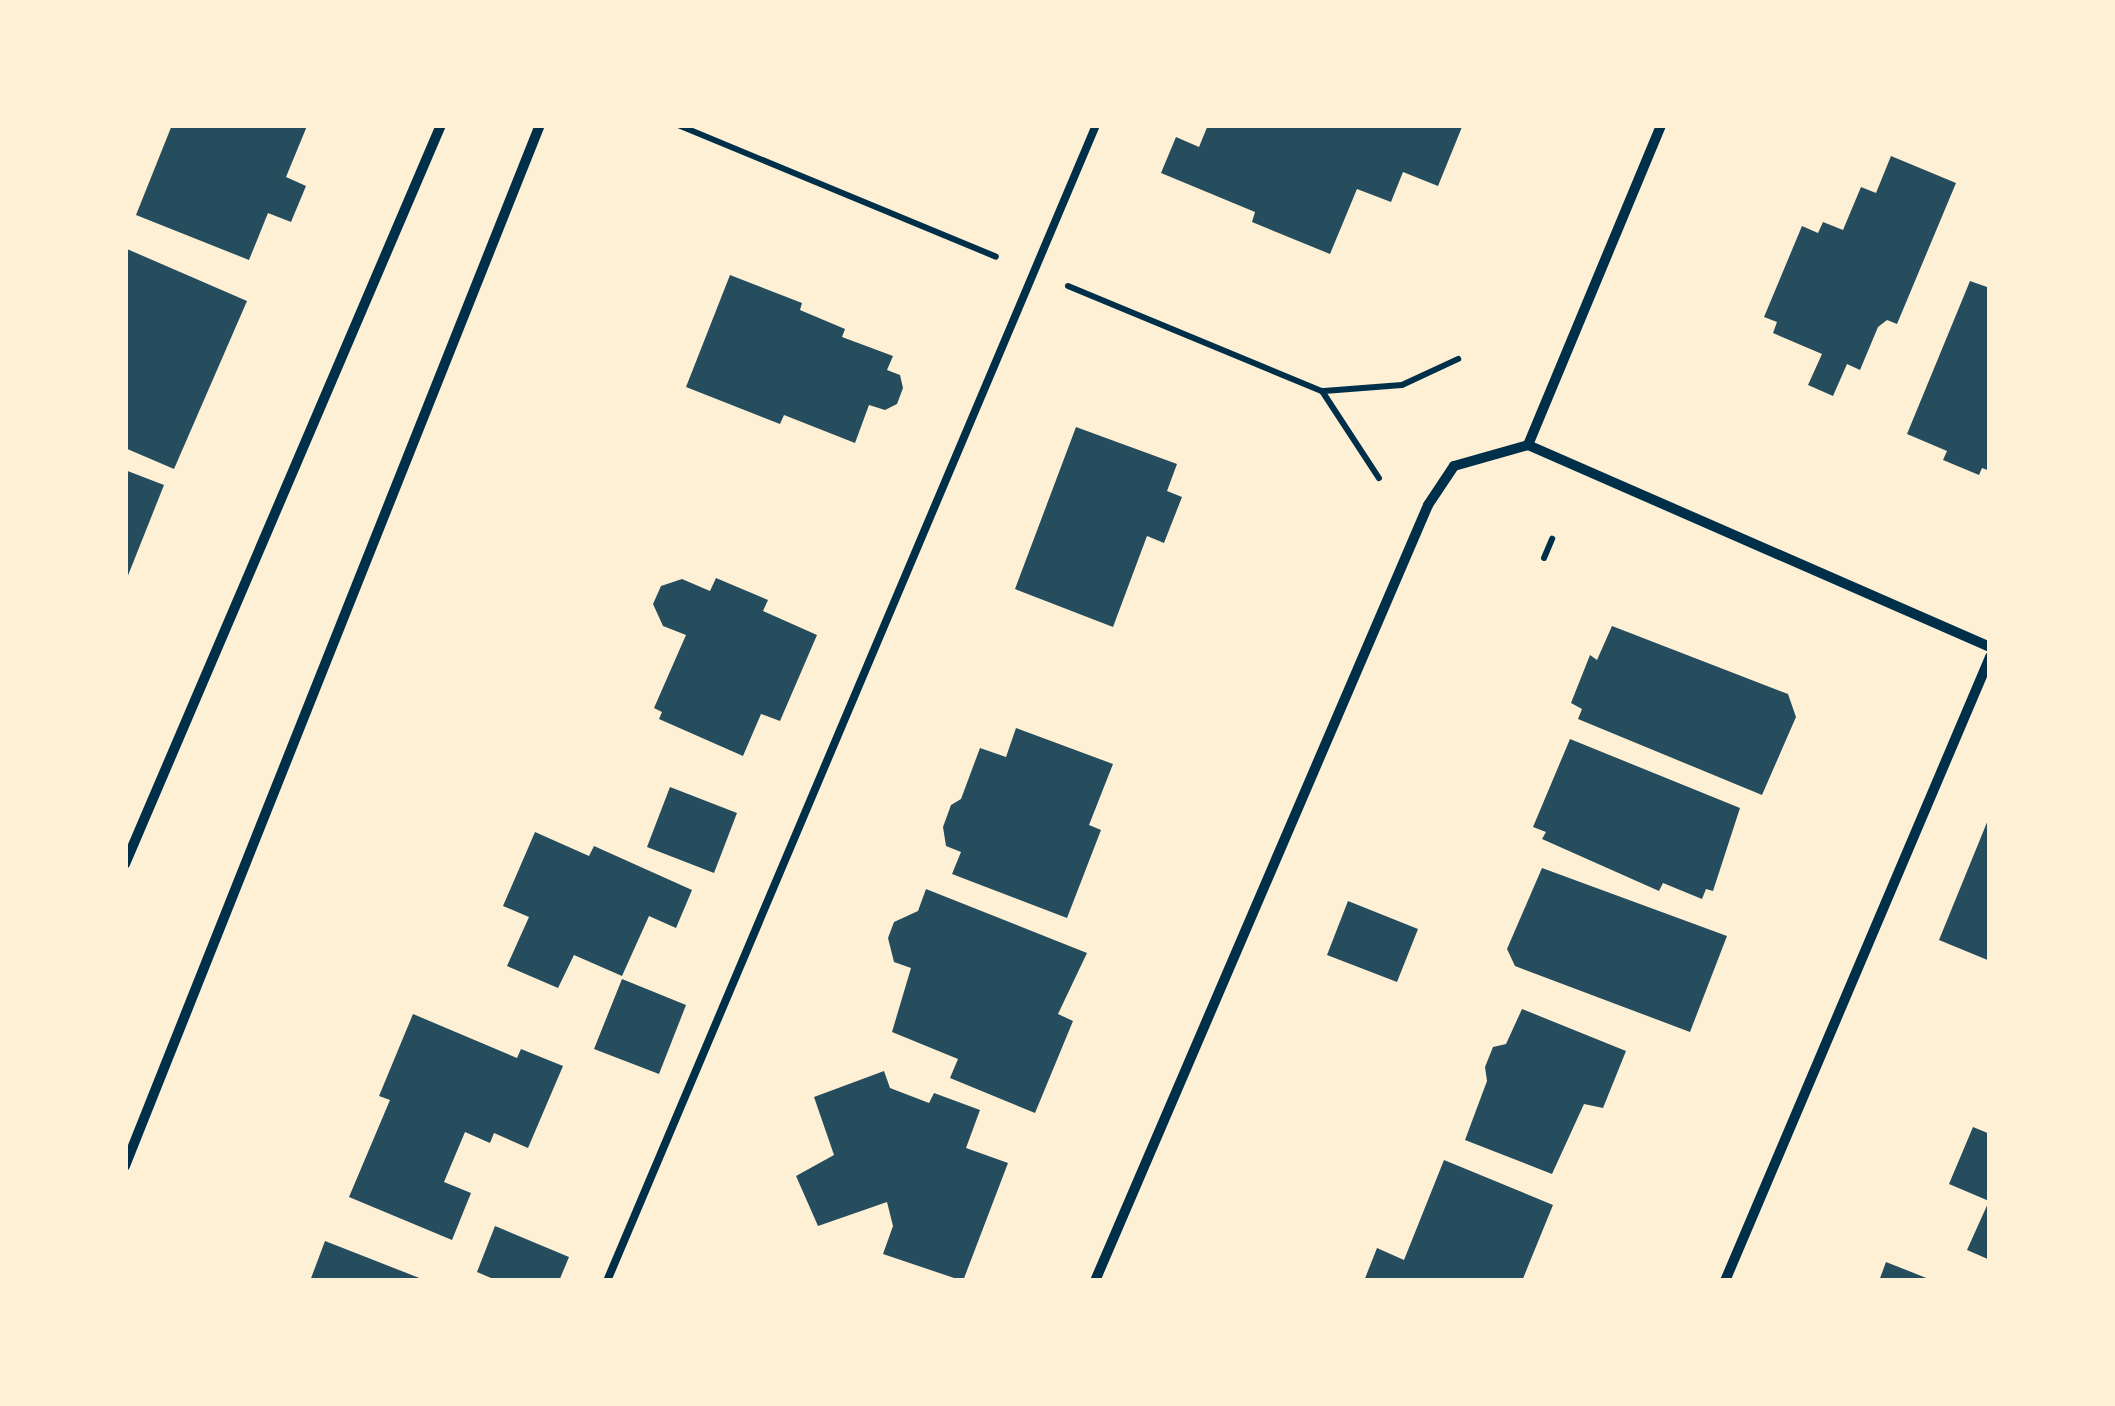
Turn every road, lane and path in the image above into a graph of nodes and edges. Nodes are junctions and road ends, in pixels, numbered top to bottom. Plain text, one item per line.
1 (441, 125) edge
2 (540, 125) edge
3 (678, 125) edge
4 (1096, 125) edge
5 (1660, 125) edge
6 (996, 257) dead end
7 (1050, 278) dead end
8 (1458, 359) dead end
9 (1322, 391) junction
10 (1528, 445) junction
11 (1378, 478) dead end
12 (1552, 538) dead end
13 (1544, 558) dead end
14 (1990, 647) edge
15 (1990, 657) edge
16 (125, 864) edge
17 (125, 1166) edge
18 (607, 1281) edge
19 (1095, 1281) edge
20 (1725, 1281) edge

1 - 16 street
2 - 17 street
3 - 6 path
4 - 18 lane
5 - 10 street
7 - 9 path
8 - 9 path
9 - 11 path
10 - 14 street
10 - 19 street
12 - 13 path
15 - 20 street

